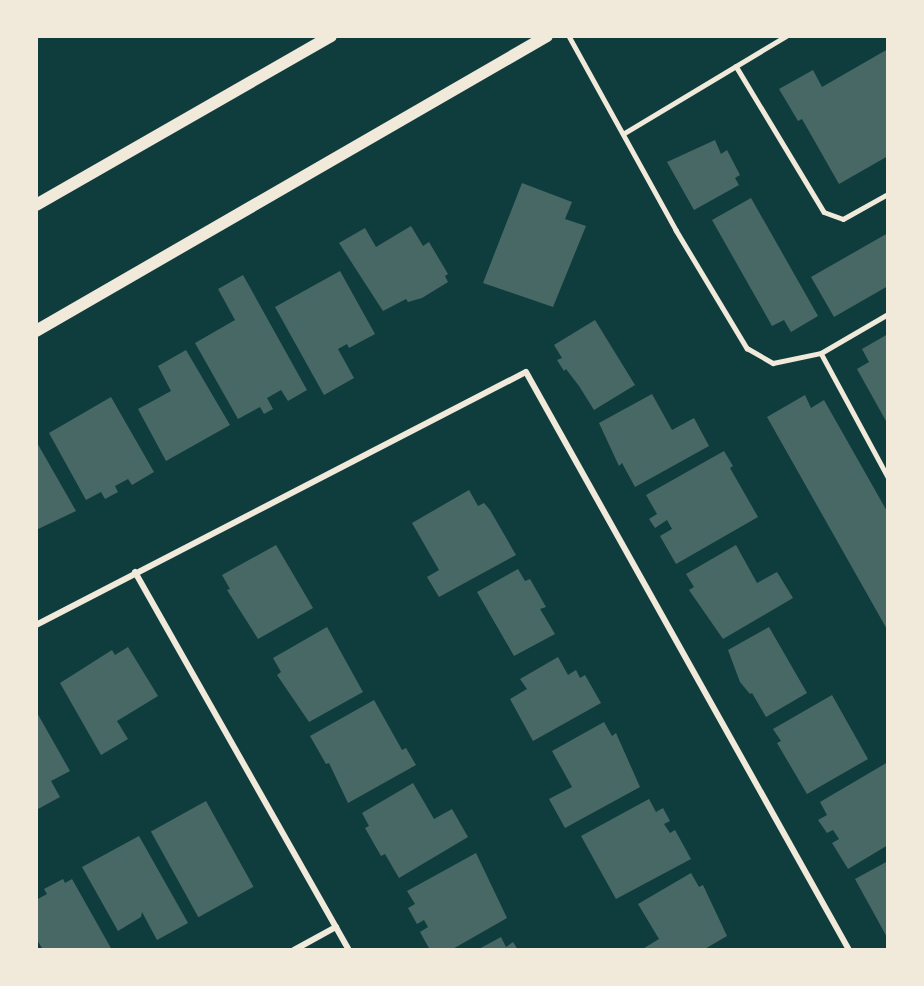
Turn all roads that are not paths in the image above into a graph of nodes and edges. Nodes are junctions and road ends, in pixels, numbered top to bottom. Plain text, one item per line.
1 (331, 36) edge
2 (547, 36) edge
3 (569, 36) edge
4 (786, 36) edge
5 (736, 66) junction
6 (623, 134) junction
7 (888, 194) edge
8 (36, 205) edge
9 (888, 314) edge
10 (36, 331) edge
11 (821, 353) junction
12 (888, 477) edge
13 (135, 572) junction
14 (36, 625) edge
15 (336, 927) junction
16 (294, 950) edge
17 (349, 950) edge
18 (849, 950) edge

1 - 8 main road
2 - 10 main road
3 - 6 lane
4 - 5 lane
5 - 6 lane
5 - 7 lane
6 - 11 lane
9 - 11 lane
11 - 12 lane
13 - 14 street
13 - 15 street
13 - 18 street
15 - 16 street
15 - 17 street

